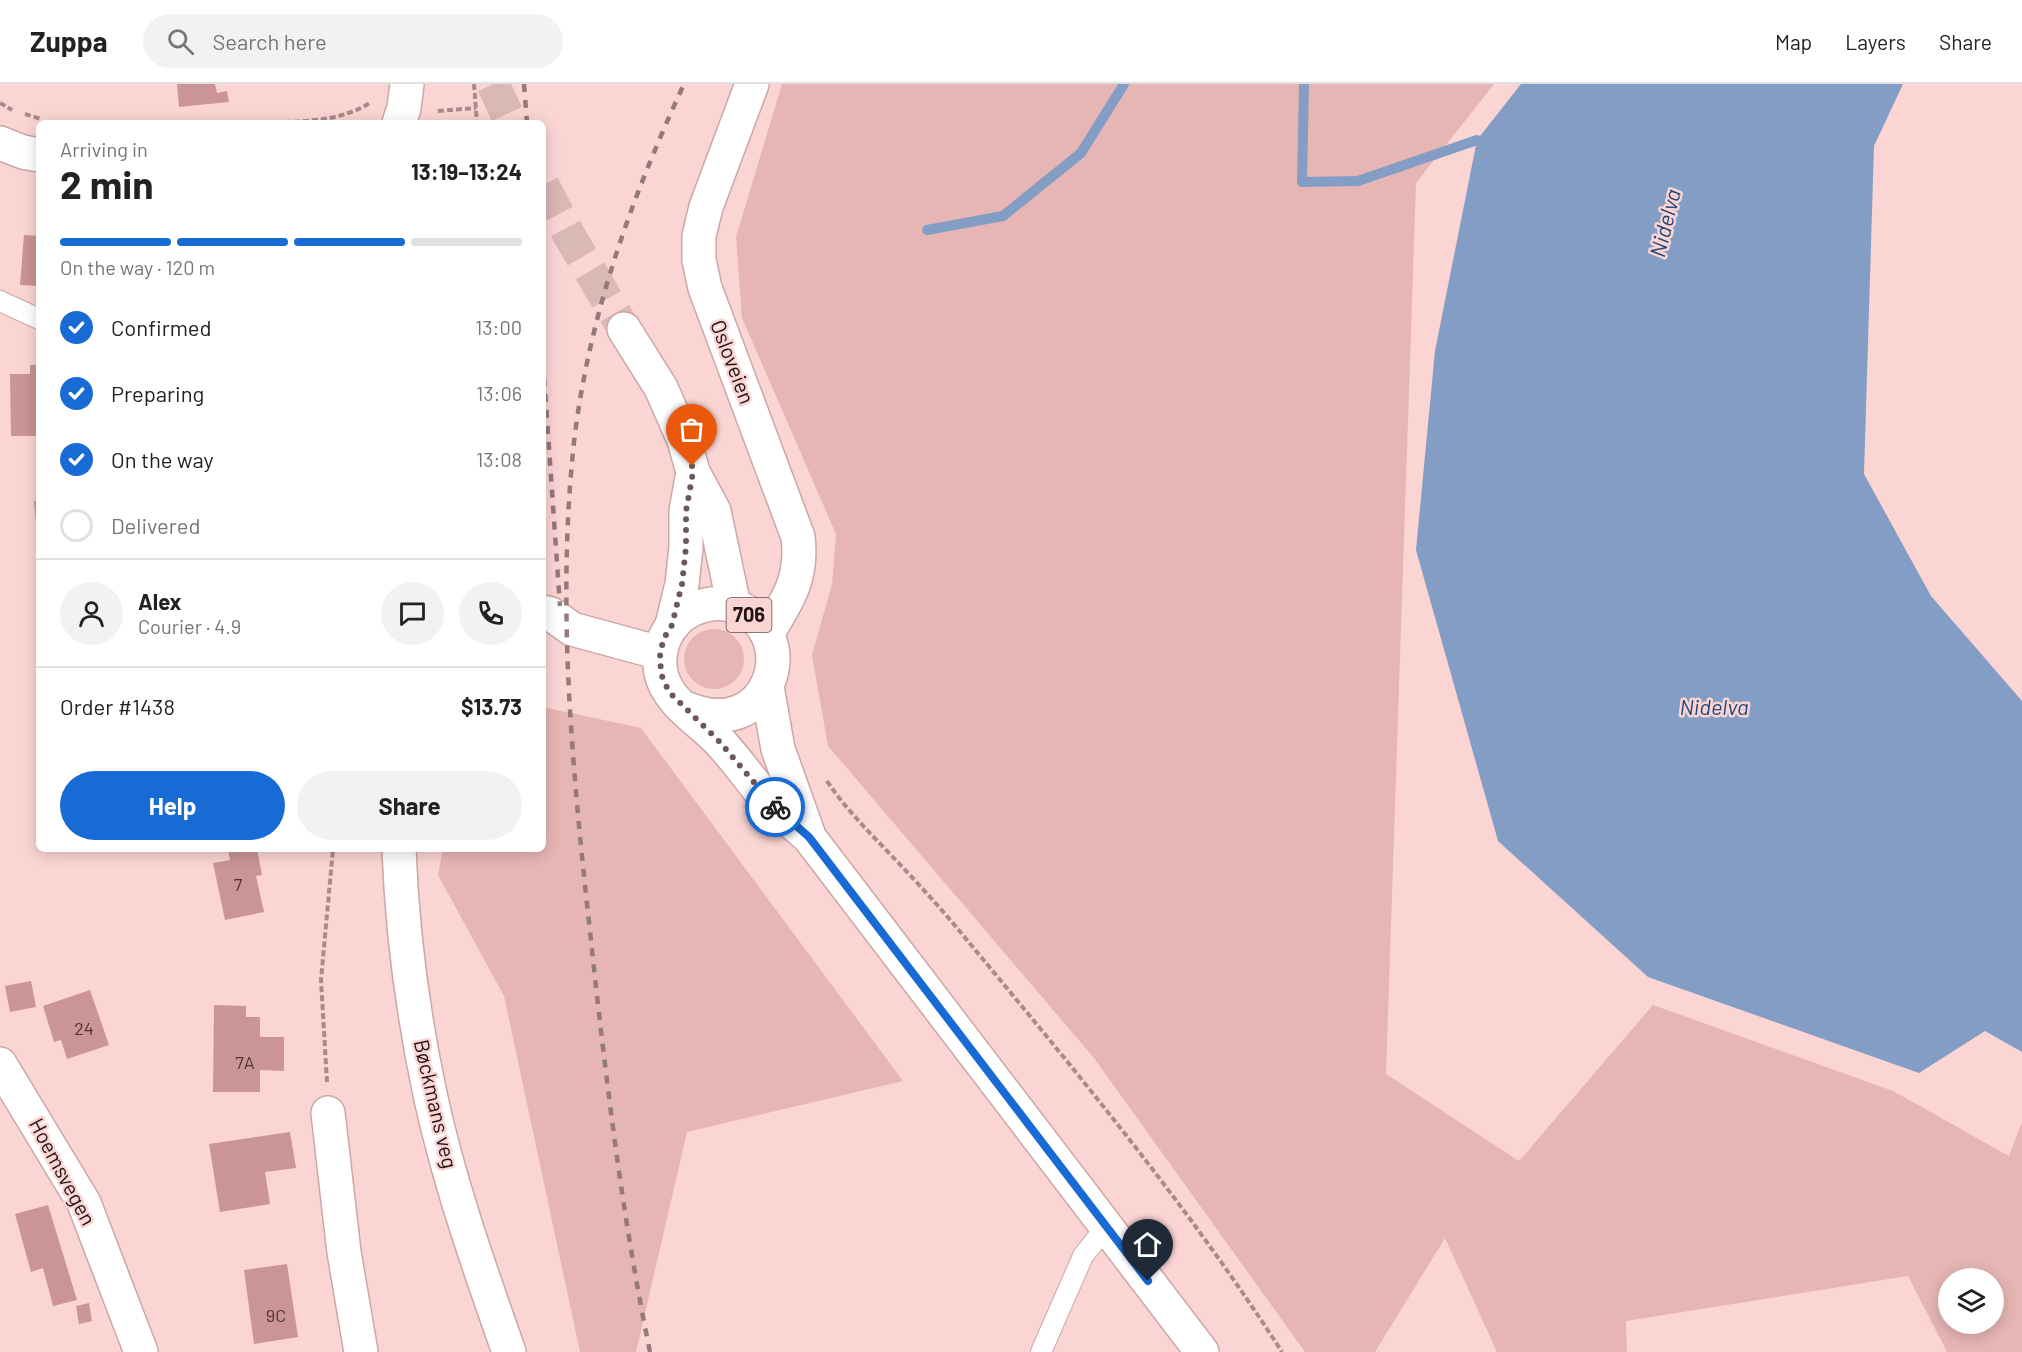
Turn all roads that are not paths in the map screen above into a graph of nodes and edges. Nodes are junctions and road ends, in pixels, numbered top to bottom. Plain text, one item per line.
1 (407, 84) edge
2 (752, 84) edge
3 (400, 120) edge
4 (0, 143) edge
5 (36, 154) edge
6 (0, 301) edge
7 (36, 318) edge
8 (624, 328) tunnel mouth
9 (693, 472) junction
10 (734, 606) junction
11 (546, 613) edge
12 (558, 632) edge
13 (767, 634) junction
14 (666, 639) junction
15 (767, 687) junction
16 (683, 707) junction
17 (809, 837) junction
18 (399, 852) edge
19 (0, 1064) edge
20 (328, 1113) road end
21 (1106, 1227) junction
22 (141, 1352) edge
23 (361, 1352) edge
24 (509, 1352) edge
25 (1041, 1352) edge
26 (1202, 1352) edge

1 - 3 main road
2 - 13 main road, Osloveien
4 - 5 main road
6 - 7 lane
8 - 9 main road, 706
9 - 10 main road, 706
9 - 14 main road, 706
10 - 13 main road, 706
10 - 14 main road, 706
11 - 12 main road
12 - 14 main road
13 - 15 main road, 706
14 - 16 main road, 706
15 - 16 main road
15 - 17 main road, 706
16 - 17 main road, 706
17 - 21 main road, 706
18 - 24 main road, Bøckmans veg
19 - 22 main road, Hoemsvegen
20 - 23 main road
21 - 25 lane
21 - 26 main road, 706

